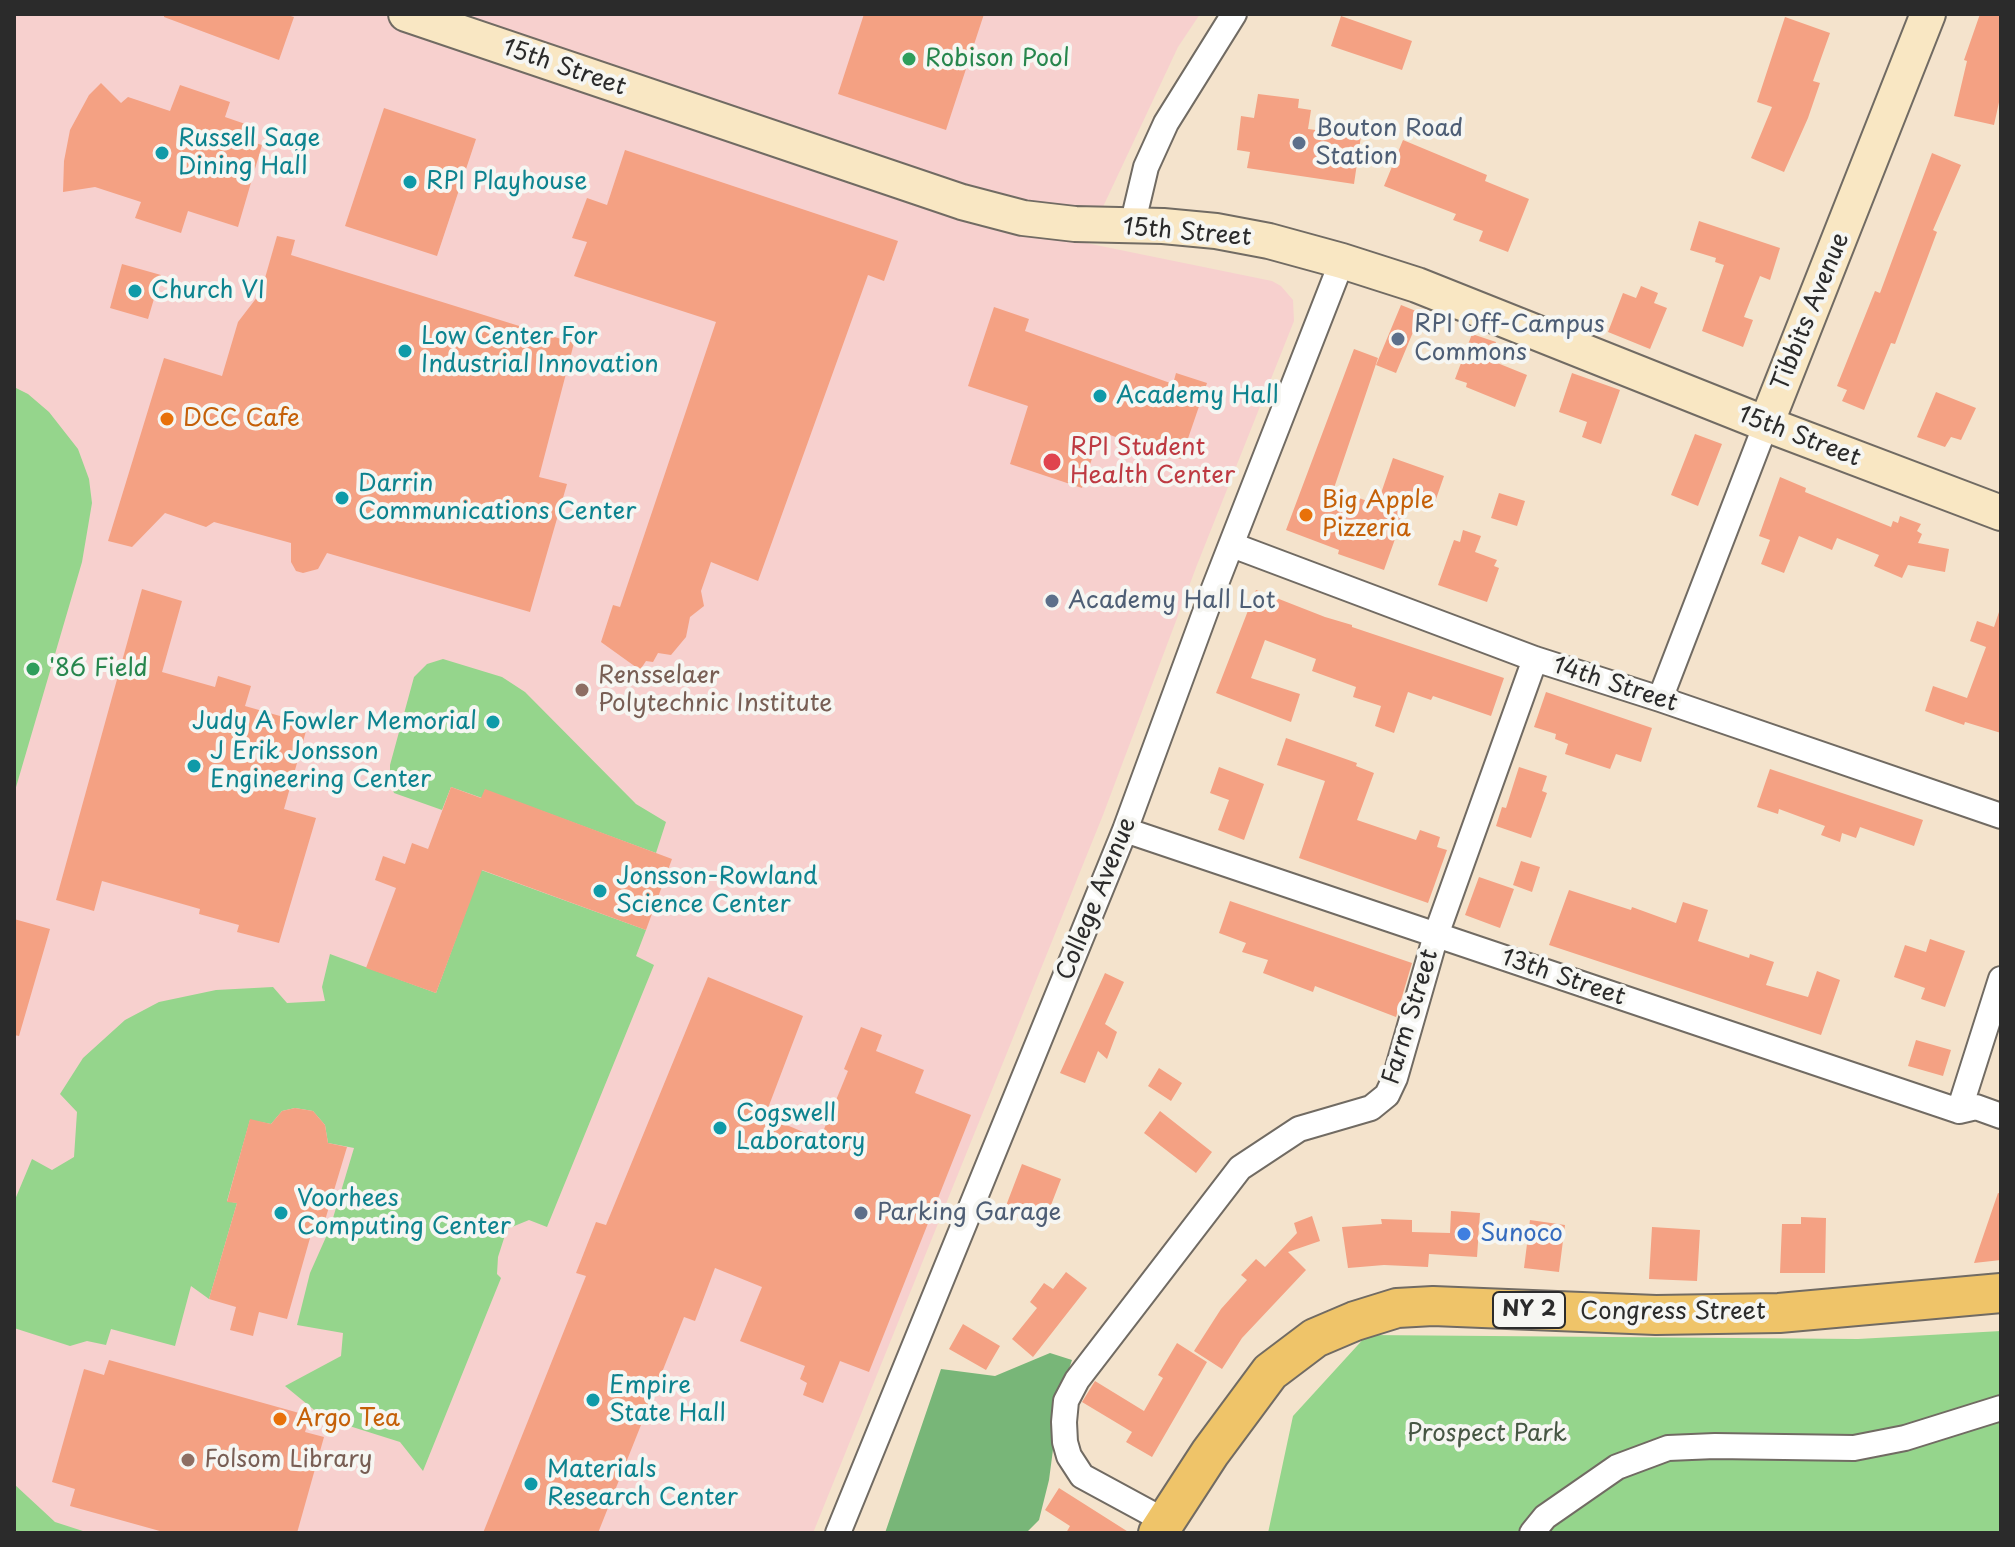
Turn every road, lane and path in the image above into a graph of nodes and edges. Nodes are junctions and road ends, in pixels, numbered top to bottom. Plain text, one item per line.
1 (406, 14) edge
2 (1234, 14) edge
3 (1928, 14) edge
4 (1132, 226) junction
5 (1342, 261) junction
6 (1766, 424) junction
7 (2001, 513) edge
8 (1232, 545) junction
9 (1535, 659) junction
10 (1660, 699) junction
11 (2001, 816) edge
12 (1125, 830) junction
13 (1436, 935) junction
14 (2001, 979) edge
15 (1959, 1111) junction
16 (2001, 1116) edge
17 (2001, 1293) edge
18 (2001, 1408) edge
19 (1161, 1527) edge
20 (838, 1533) edge
21 (1532, 1533) edge

1 - 4 street, 15th Street
2 - 4 street
3 - 6 street, Tibbits Avenue
4 - 5 street, 15th Street
5 - 6 street, 15th Street
5 - 8 street, College Avenue
6 - 7 street, 15th Street
6 - 10 street, Tibbits Avenue
8 - 9 street, 14th Street
8 - 12 street, College Avenue
9 - 10 street, 14th Street
9 - 13 street, Farm Street
10 - 11 street, 14th Street
12 - 13 street, 13th Street
12 - 20 street, College Avenue
13 - 15 street, 13th Street
13 - 19 street, Farm Street
14 - 15 street
15 - 16 street, 13th Street
17 - 19 main road, Congress Street / NY 2
18 - 21 street

